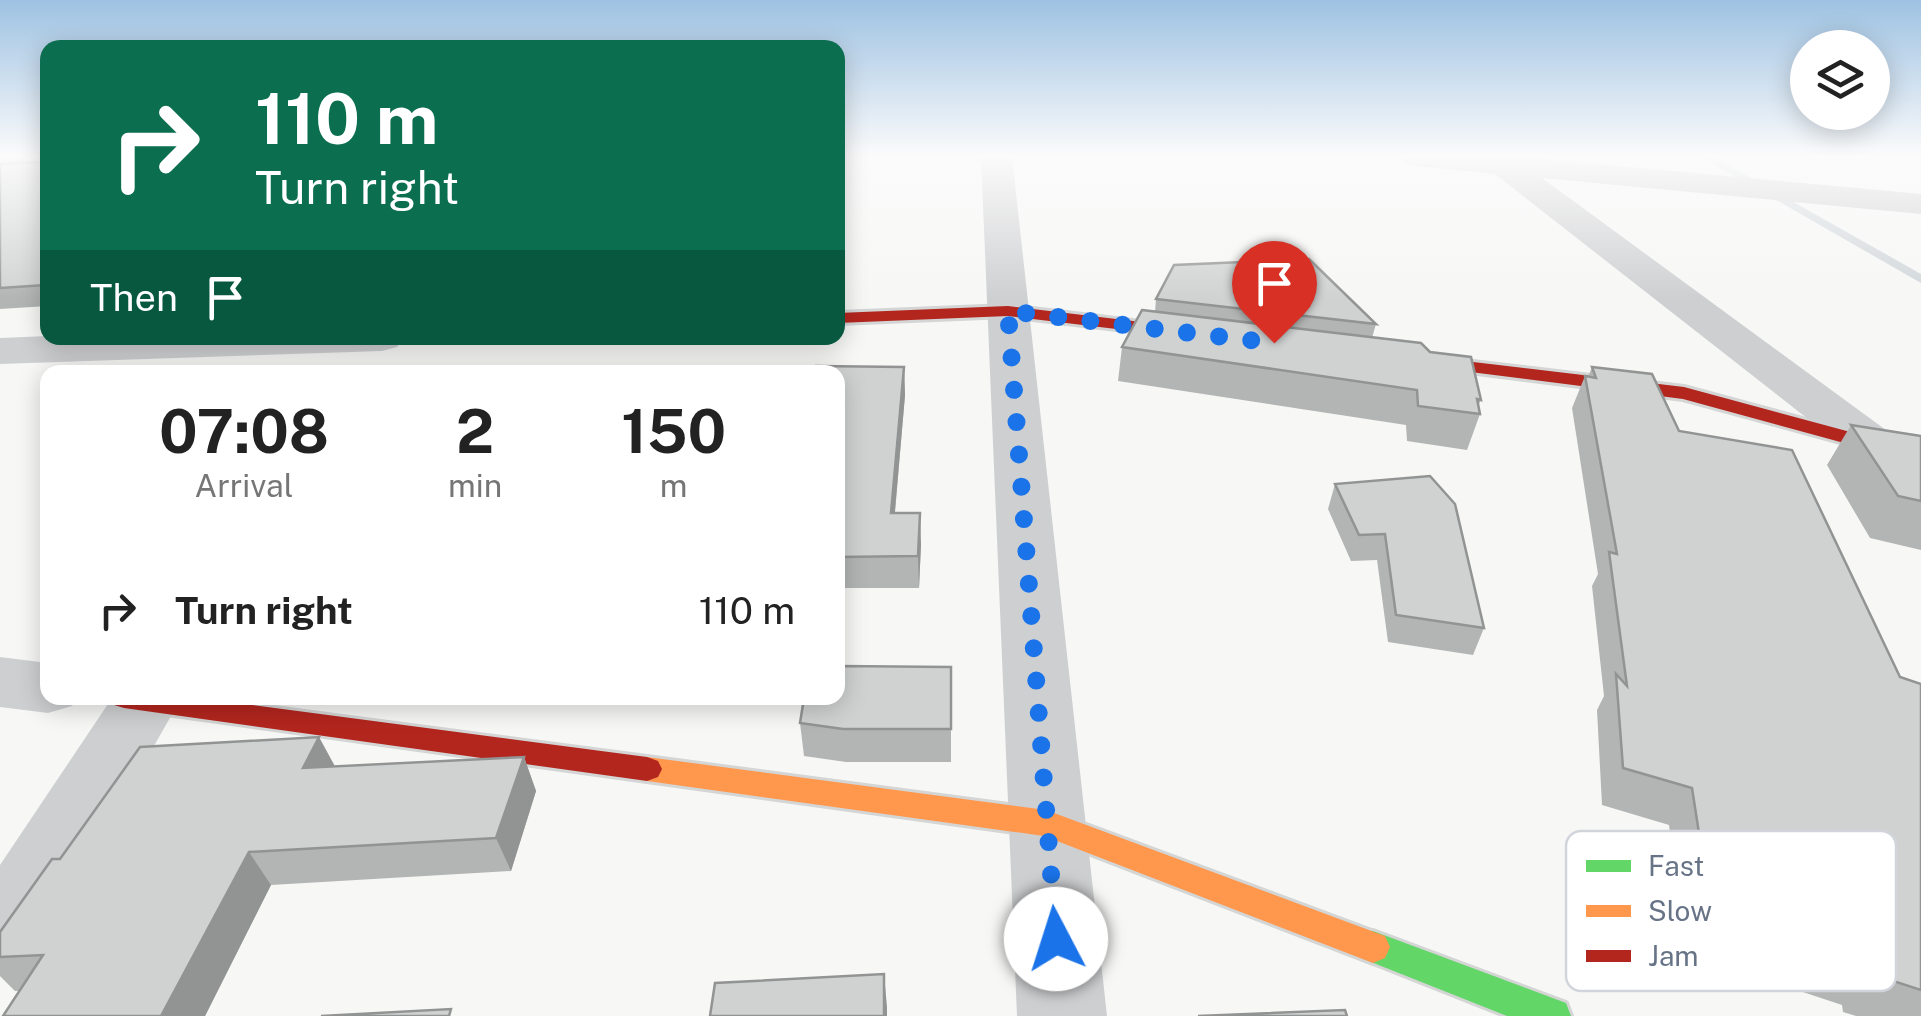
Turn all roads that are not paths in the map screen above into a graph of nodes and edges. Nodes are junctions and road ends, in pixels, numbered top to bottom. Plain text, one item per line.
1 (1000, 204) edge
2 (1556, 204) edge
3 (1008, 311) junction
4 (845, 318) edge
5 (1226, 337) edge
6 (350, 347) edge
7 (0, 351) edge
8 (1366, 354) edge
9 (1872, 444) junction
10 (1921, 458) edge
11 (0, 682) edge
12 (40, 687) edge
13 (135, 705) edge
14 (190, 705) edge
15 (1046, 823) junction
16 (0, 937) edge
17 (1062, 1016) edge
18 (1553, 1016) edge

1 - 3 street
2 - 9 street
3 - 4 street
3 - 5 street
3 - 15 street
6 - 7 street
8 - 9 street
9 - 10 street
11 - 12 street
13 - 16 street
14 - 15 street
15 - 17 street
15 - 18 street

